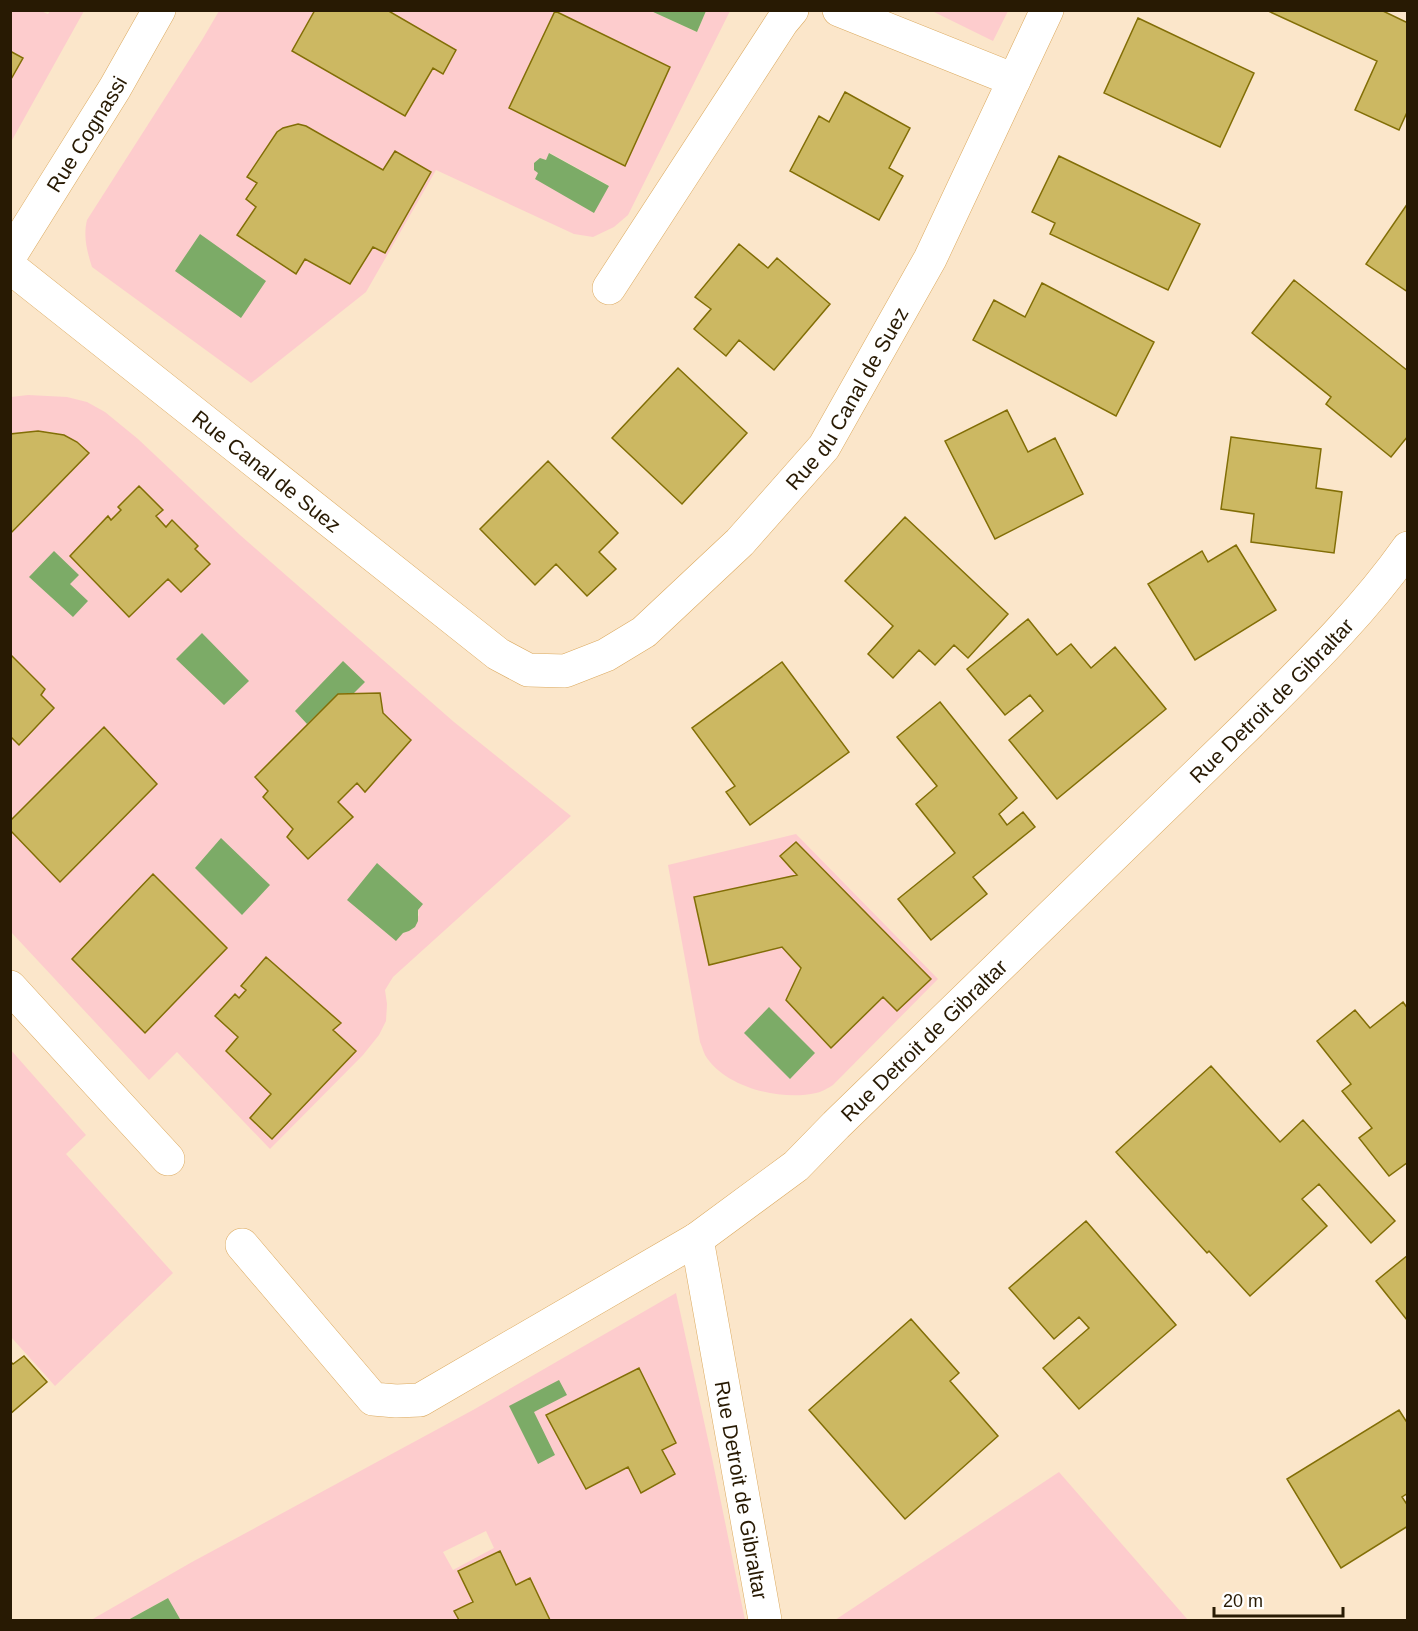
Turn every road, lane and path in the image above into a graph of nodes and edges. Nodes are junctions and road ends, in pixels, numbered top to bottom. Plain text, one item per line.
1 (159, 10) edge
2 (792, 10) edge
3 (839, 10) edge
4 (1047, 10) edge
5 (1014, 80) junction
6 (10, 256) edge
7 (10, 267) edge
8 (609, 288) dead end
9 (1407, 548) edge
10 (528, 670) joint
11 (10, 987) edge
12 (168, 1159) dead end
13 (697, 1239) junction
14 (242, 1245) dead end
15 (765, 1620) edge

1 - 6 street, Rue Cognassi
2 - 8 street
3 - 5 street
4 - 5 street, Rue du Canal de Suez
5 - 10 street, Rue du Canal de Suez
7 - 10 street, Rue Canal de Suez
9 - 13 street, Rue Detroit de Gibraltar
11 - 12 street
13 - 14 street
13 - 15 street, Rue Detroit de Gibraltar

